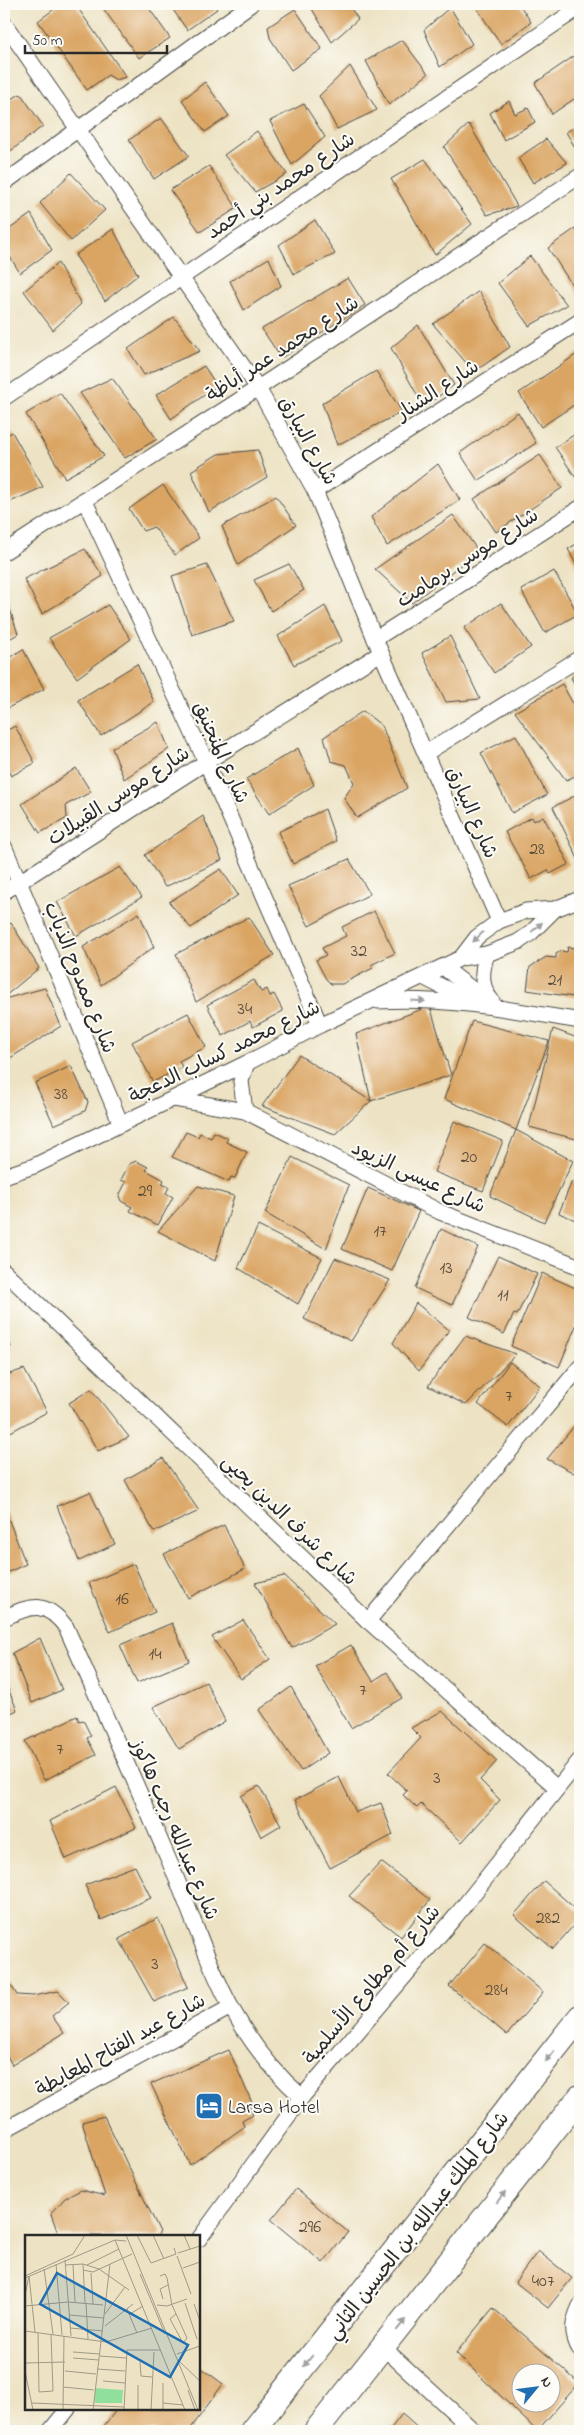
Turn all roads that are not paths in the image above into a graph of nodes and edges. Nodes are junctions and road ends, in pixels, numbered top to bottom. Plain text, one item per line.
1 (251, 4) edge
2 (580, 6) edge
3 (4, 23) edge
4 (77, 130) junction
5 (580, 176) edge
6 (4, 183) edge
7 (180, 276) junction
8 (580, 321) edge
9 (258, 388) junction
10 (4, 398) edge
11 (315, 491) junction
12 (84, 499) junction
13 (580, 508) edge
14 (4, 552) edge
15 (378, 646) junction
16 (580, 658) edge
17 (426, 753) junction
18 (206, 762) junction
19 (4, 846) edge
20 (20, 882) junction
21 (4, 892) edge
22 (580, 899) edge
23 (554, 909) junction
24 (499, 921) junction
25 (487, 954) junction
26 (461, 958) junction
27 (443, 967) junction
28 (423, 977) junction
29 (369, 1002) junction
30 (498, 1008) junction
31 (580, 1020) edge
32 (320, 1025) junction
33 (247, 1063) junction
34 (174, 1099) junction
35 (245, 1111) junction
36 (121, 1124) junction
37 (4, 1176) edge
38 (580, 1267) edge
39 (4, 1271) edge
40 (580, 1367) edge
41 (4, 1618) edge
42 (368, 1621) junction
43 (580, 1760) edge
44 (557, 1788) junction
45 (229, 2008) junction
46 (580, 2017) edge
47 (302, 2097) junction
48 (580, 2097) edge
49 (4, 2130) edge
50 (200, 2238) edge
51 (580, 2306) edge
52 (384, 2348) junction
53 (580, 2350) edge
54 (67, 2410) edge
55 (50, 2431) edge
56 (252, 2431) edge
57 (316, 2431) edge
58 (474, 2431) edge

1 - 4 street
2 - 7 street, شارع محمد بني أحمد
3 - 4 street, شارع البيارق
4 - 6 street
4 - 7 street, شارع البيارق
5 - 9 street, شارع محمد عمر أباظة
7 - 9 street, شارع البيارق
7 - 10 street, شارع محمد بني أحمد
8 - 11 street, شارع الشنار
9 - 11 street, شارع البيارق
9 - 12 street, شارع محمد عمر أباظة
11 - 15 street, شارع البيارق
12 - 14 street, شارع محمد عمر أباظة
12 - 18 street, شارع المنجنيق
13 - 15 street, شارع موسى برمامت
15 - 17 street, شارع البيارق
15 - 18 street, شارع موسى القبيلات
16 - 17 street
17 - 24 street, شارع البيارق
18 - 20 street, شارع موسى القبيلات
18 - 32 street, شارع المنجنيق
19 - 20 street, شارع ممدوح الذياب
20 - 21 street, شارع موسى القبيلات
20 - 36 street, شارع ممدوح الذياب
22 - 23 street, شارع محمد كساب الدعجة
23 - 24 street, شارع محمد كساب الدعجة
25 -> 23 street, شارع محمد كساب الدعجة
24 -> 26 street, شارع محمد كساب الدعجة
25 - 26 street, شارع محمد كساب الدعجة
25 - 30 street
26 - 27 street, شارع محمد كساب الدعجة
27 - 28 street, شارع محمد كساب الدعجة
27 - 30 street
28 - 29 street, شارع محمد كساب الدعجة
28 - 30 street
29 -> 30 street
29 - 32 street, شارع محمد كساب الدعجة
30 - 31 street
32 - 33 street, شارع محمد كساب الدعجة
33 - 34 street, شارع محمد كساب الدعجة
33 - 35 street
34 - 35 street, شارع عيسى الزيود
34 - 36 street, شارع محمد كساب الدعجة
35 - 38 street, شارع عيسى الزيود
36 - 37 street, شارع محمد كساب الدعجة
39 - 42 street, شارع شرف الدين يحيى
40 - 42 street
41 - 45 street, شارع عبدالله رجب هاكوز
42 - 44 street, شارع شرف الدين يحيى
43 - 44 street, شارع أم مطاوع الأسلمية
44 - 47 street, شارع أم مطاوع الأسلمية
45 - 47 street, شارع عبدالله رجب هاكوز
45 - 49 street, شارع عبد الفتاح المعايطة
46 -> 56 highway, شارع الملك عبدالله بن الحسين الثاني
47 - 50 street, شارع أم مطاوع الأسلمية
52 -> 48 highway
51 - 53 street
52 - 57 highway
52 - 58 street
54 - 55 street

